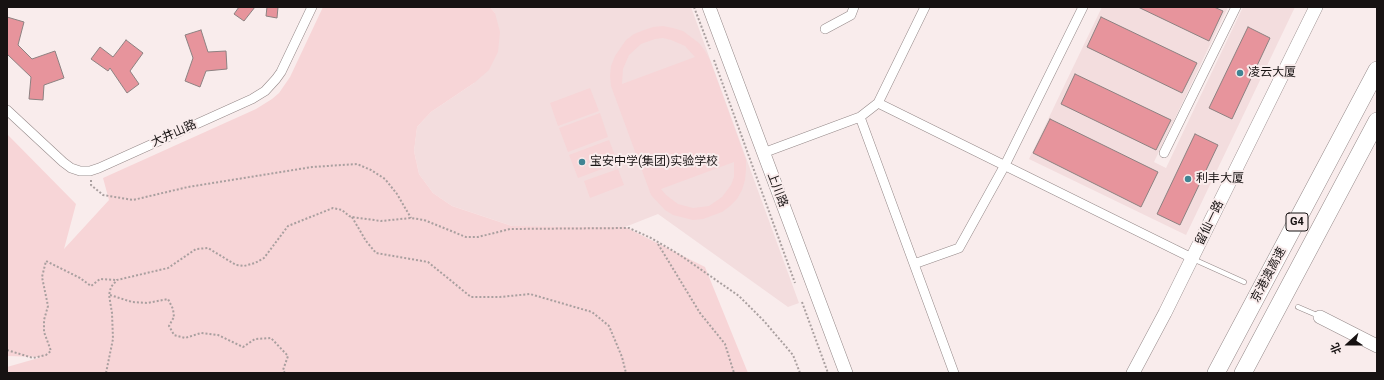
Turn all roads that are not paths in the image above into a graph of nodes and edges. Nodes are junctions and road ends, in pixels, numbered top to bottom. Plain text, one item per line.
1 (312, 7) edge
2 (709, 7) edge
3 (854, 7) edge
4 (925, 7) edge
5 (1083, 7) edge
6 (1236, 7) edge
7 (1316, 7) edge
8 (825, 30) dead end
9 (1377, 70) edge
10 (878, 103) junction
11 (7, 110) edge
12 (860, 117) junction
13 (1377, 121) edge
14 (763, 153) junction
15 (1164, 153) dead end
16 (1005, 165) junction
17 (1192, 258) junction
18 (914, 264) junction
19 (1244, 282) dead end
20 (1298, 307) dead end
21 (1320, 317) joint
22 (1377, 346) edge
23 (846, 373) edge
24 (954, 373) edge
25 (1133, 373) edge
26 (1216, 373) edge
27 (1243, 373) edge

1 - 11 street, 大井山路
2 - 14 main road, 上川路
3 - 8 street
4 - 10 street
5 - 16 street
6 - 15 street
7 - 17 main road, 留仙一路
9 - 26 highway, 京港澳高速 / G4
10 - 12 street
10 - 16 street
12 - 14 street
12 - 18 street
13 - 27 highway, 京港澳高速 / G4
14 - 23 main road, 上川路
16 - 17 street
16 - 18 street
17 - 19 lane
17 - 25 main road, 留仙一路
18 - 24 street
20 - 21 lane
21 - 22 main road

